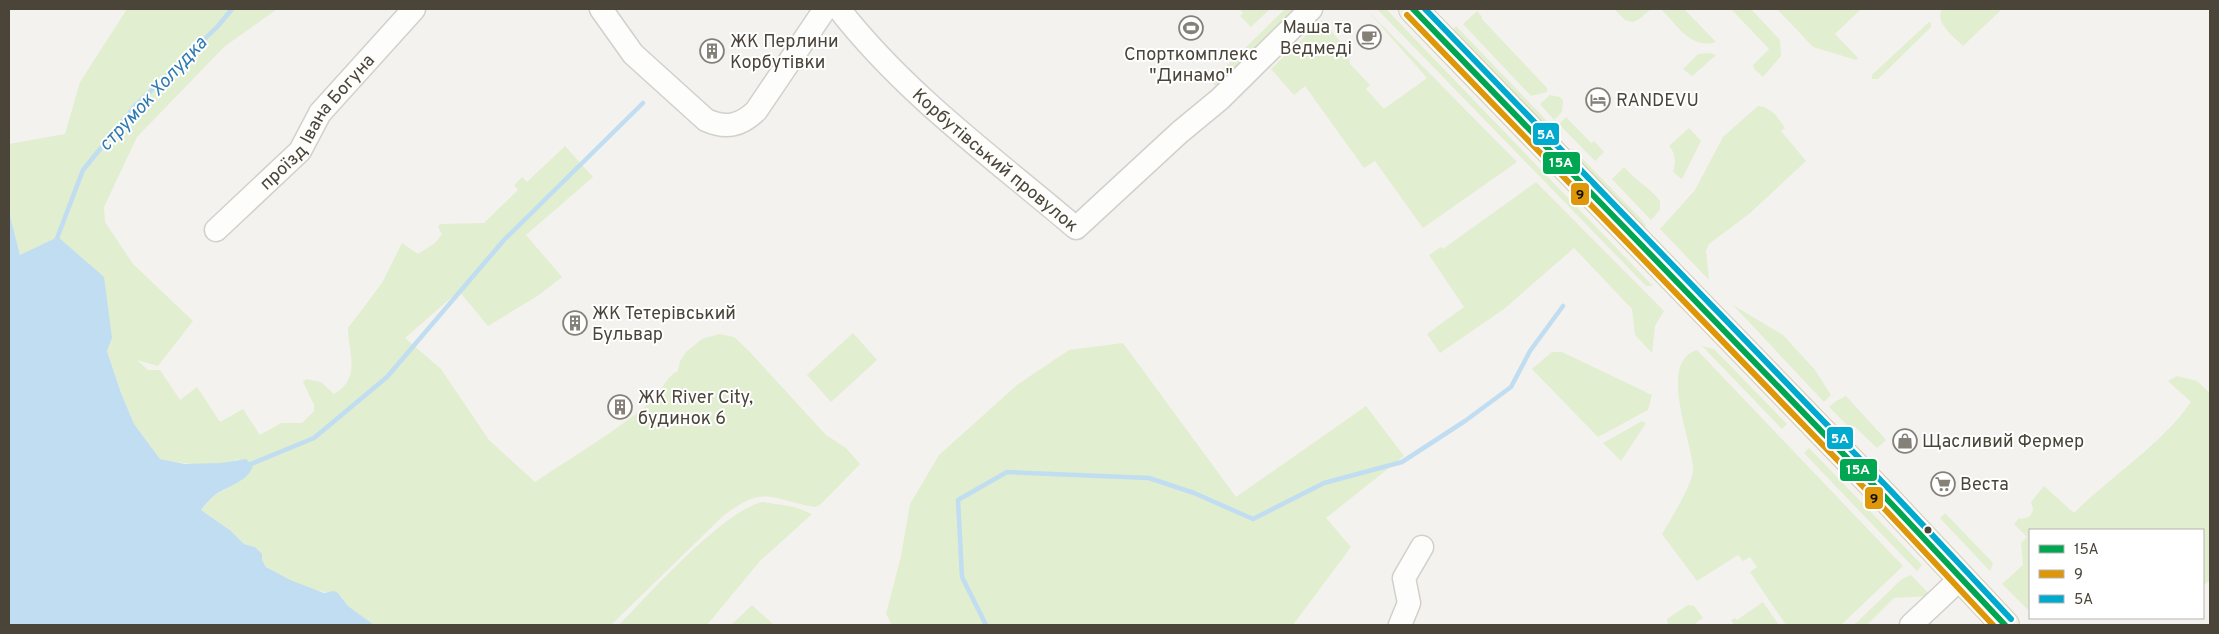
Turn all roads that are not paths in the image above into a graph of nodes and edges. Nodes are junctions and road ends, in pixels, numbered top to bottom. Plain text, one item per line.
1 (414, 9) edge
2 (601, 9) edge
3 (825, 9) edge
4 (839, 9) edge
5 (1311, 9) edge
6 (1400, 9) edge
7 (1413, 9) edge
8 (216, 230) dead end
9 (1422, 547) dead end
10 (1958, 581) junction
11 (1400, 625) edge
12 (1911, 625) edge
13 (1991, 625) edge
14 (2005, 625) edge

1 - 8 street, проїзд Івана Богуна
2 - 3 street
4 - 5 street, Корбутівський провулок
6 - 10 main road
7 - 10 main road
9 - 11 street
10 - 12 street
10 - 13 main road
10 - 14 main road

